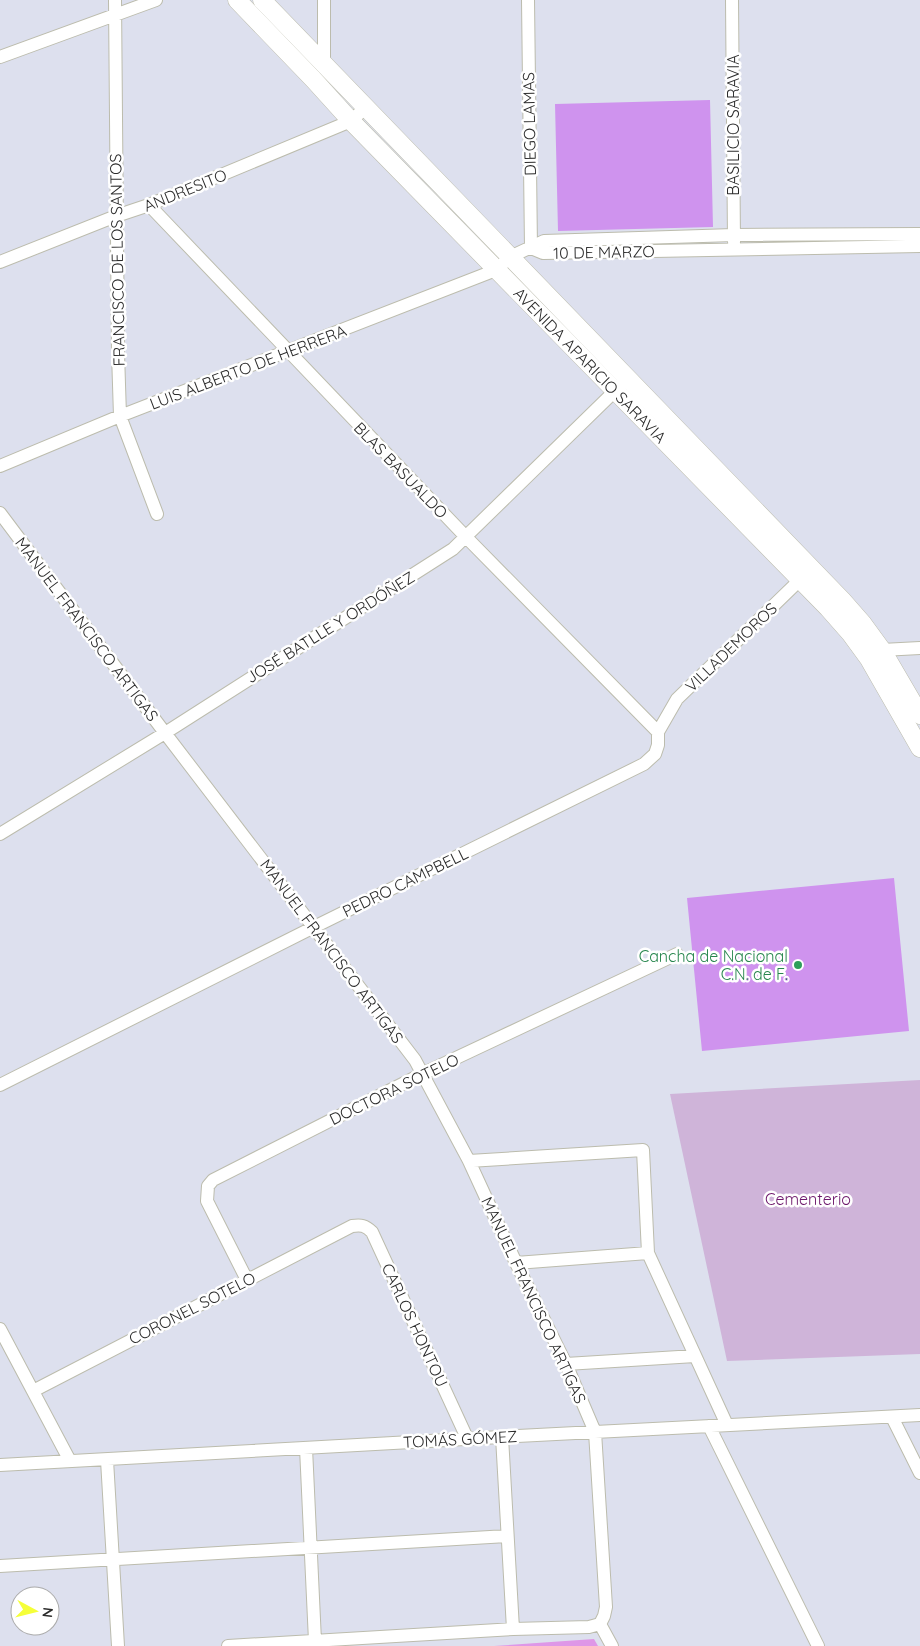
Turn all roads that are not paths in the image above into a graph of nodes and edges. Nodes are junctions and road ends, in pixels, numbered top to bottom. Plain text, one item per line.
1 (115, 0) edge
2 (156, 0) edge
3 (237, 0) edge
4 (262, 0) edge
5 (324, 0) edge
6 (528, 0) edge
7 (732, 0) edge
8 (115, 14) junction
9 (0, 58) edge
10 (319, 73) junction
11 (365, 108) junction
12 (351, 121) junction
13 (149, 205) junction
14 (116, 216) junction
15 (920, 234) edge
16 (734, 235) junction
17 (920, 246) edge
18 (531, 248) junction
19 (735, 250) junction
20 (510, 257) junction
21 (0, 262) edge
22 (496, 270) junction
23 (288, 352) junction
24 (627, 378) junction
25 (614, 392) junction
26 (120, 416) junction
27 (0, 466) edge
28 (0, 513) edge
29 (157, 514) dead end
30 (466, 537) junction
31 (806, 574) junction
32 (857, 629) junction
33 (920, 648) edge
34 (882, 650) junction
35 (920, 715) edge
36 (658, 732) junction
37 (165, 733) junction
38 (920, 748) edge
39 (0, 834) edge
40 (314, 927) junction
41 (677, 954) dead end
42 (422, 1074) junction
43 (0, 1085) edge
44 (469, 1161) junction
45 (352, 1226) joint
46 (648, 1253) junction
47 (516, 1263) junction
48 (247, 1280) junction
49 (0, 1329) edge
50 (695, 1356) junction
51 (566, 1364) junction
52 (33, 1391) junction
53 (920, 1416) edge
54 (892, 1417) junction
55 (727, 1425) junction
56 (708, 1426) junction
57 (595, 1432) junction
58 (502, 1437) junction
59 (467, 1438) junction
60 (306, 1448) junction
61 (107, 1460) junction
62 (70, 1461) junction
63 (0, 1465) edge
64 (920, 1473) edge
65 (507, 1536) junction
66 (311, 1548) junction
67 (114, 1560) junction
68 (0, 1566) edge
69 (600, 1624) junction
70 (513, 1629) junction
71 (315, 1640) junction
72 (118, 1646) edge
73 (228, 1646) edge
74 (612, 1646) edge
75 (818, 1646) edge

1 - 8 street, FRANCISCO DE LOS SANTOS
2 - 8 street
3 - 10 street, AVENIDA APARICIO SARAVIA
4 - 10 street, AVENIDA APARICIO SARAVIA
5 - 10 street
6 - 18 street, DIEGO LAMAS
7 - 16 street, BASILICIO SARAVIA
8 - 9 street
8 - 14 street, FRANCISCO DE LOS SANTOS
10 - 11 street, AVENIDA APARICIO SARAVIA
10 - 12 street, AVENIDA APARICIO SARAVIA
11 - 12 street, ANDRESITO
11 - 20 street, AVENIDA APARICIO SARAVIA
12 - 13 street, ANDRESITO
12 - 22 street, AVENIDA APARICIO SARAVIA
13 - 14 street, ANDRESITO
13 - 23 street, BLAS BASUALDO
14 - 21 street, ANDRESITO
14 - 26 street, FRANCISCO DE LOS SANTOS
15 - 16 street, 10 DE MARZO
16 - 18 street, 10 DE MARZO
16 - 19 street, BASILICIO SARAVIA
17 - 19 street, 10 DE MARZO
18 - 19 street, 10 DE MARZO
18 - 20 street
20 - 22 street
20 - 24 street, AVENIDA APARICIO SARAVIA
22 - 23 street, LUIS ALBERTO DE HERRERA
22 - 25 street, AVENIDA APARICIO SARAVIA
23 - 26 street, LUIS ALBERTO DE HERRERA
23 - 30 street, BLAS BASUALDO
24 - 25 street, JOSÉ BATLLE Y ORDÓÑEZ
24 - 31 street, AVENIDA APARICIO SARAVIA
25 - 30 street, JOSÉ BATLLE Y ORDÓÑEZ
25 - 31 street, AVENIDA APARICIO SARAVIA
26 - 27 street, LUIS ALBERTO DE HERRERA
26 - 29 street, FRANCISCO DE LOS SANTOS
28 - 37 street, MANUEL FRANCISCO ARTIGAS
30 - 36 street, BLAS BASUALDO
30 - 37 street, JOSÉ BATLLE Y ORDÓÑEZ
31 - 32 street, AVENIDA APARICIO SARAVIA
31 - 36 street, VILLADEMOROS
32 - 34 street, AVENIDA APARICIO SARAVIA
32 - 38 street, AVENIDA APARICIO SARAVIA
33 - 34 street
34 - 35 street, AVENIDA APARICIO SARAVIA
36 - 40 street, PEDRO CAMPBELL
37 - 39 street, JOSÉ BATLLE Y ORDÓÑEZ
37 - 40 street, MANUEL FRANCISCO ARTIGAS
40 - 42 street, MANUEL FRANCISCO ARTIGAS
40 - 43 street, PEDRO CAMPBELL
41 - 42 street, DOCTORA SOTELO
42 - 44 street, MANUEL FRANCISCO ARTIGAS
42 - 48 street, DOCTORA SOTELO
44 - 46 street
44 - 47 street, MANUEL FRANCISCO ARTIGAS
45 - 48 street, CORONEL SOTELO
45 - 59 street, CARLOS HONTOU
46 - 47 street
46 - 50 street
47 - 51 street, MANUEL FRANCISCO ARTIGAS
48 - 52 street, CORONEL SOTELO
49 - 52 street
50 - 51 street
50 - 55 street
51 - 57 street, MANUEL FRANCISCO ARTIGAS
52 - 62 street
53 - 54 street, TOMÁS GÓMEZ
54 - 55 street, TOMÁS GÓMEZ
54 - 64 street
55 - 56 street, TOMÁS GÓMEZ
56 - 57 street, TOMÁS GÓMEZ
56 - 75 street
57 - 58 street, TOMÁS GÓMEZ
57 - 69 street, MANUEL FRANCISCO ARTIGAS
58 - 59 street, TOMÁS GÓMEZ
58 - 65 street
59 - 60 street, TOMÁS GÓMEZ
60 - 61 street, TOMÁS GÓMEZ
60 - 66 street
61 - 62 street, TOMÁS GÓMEZ
61 - 67 street
62 - 63 street, TOMÁS GÓMEZ
65 - 66 street
65 - 70 street
66 - 67 street
66 - 71 street
67 - 68 street
67 - 72 street
69 - 70 street
69 - 74 street
70 - 71 street
71 - 73 street

